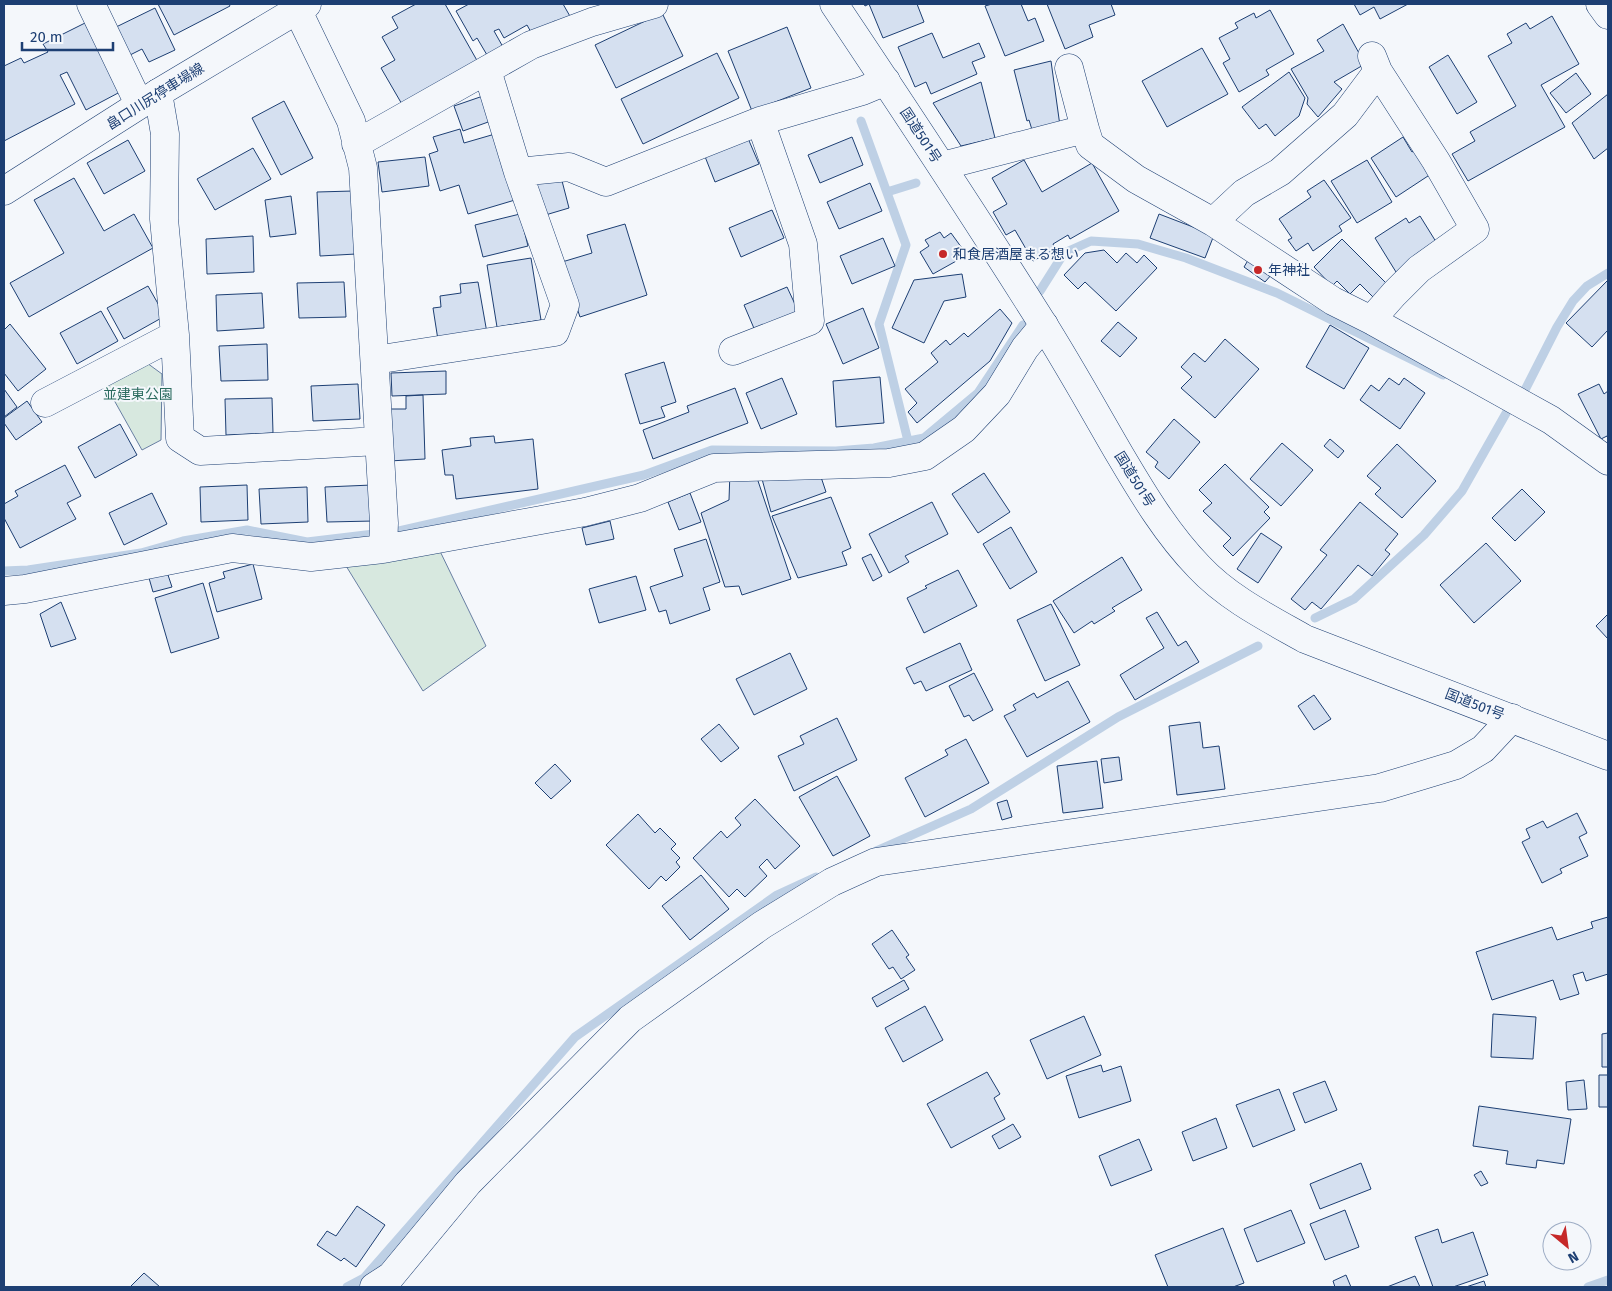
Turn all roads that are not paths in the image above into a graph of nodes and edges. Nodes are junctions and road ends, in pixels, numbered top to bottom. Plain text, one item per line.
1 (91, 4) edge
2 (654, 4) edge
3 (834, 4) edge
4 (1600, 4) edge
5 (302, 6) edge
6 (1608, 15) edge
7 (1069, 68) dead end
8 (487, 70) junction
9 (886, 81) junction
10 (149, 98) junction
11 (760, 121) junction
12 (1085, 129) junction
13 (356, 144) junction
14 (942, 166) junction
15 (518, 172) junction
16 (4, 191) edge
17 (1213, 222) junction
18 (1372, 320) junction
19 (1044, 325) junction
20 (175, 335) junction
21 (732, 352) dead end
22 (375, 360) junction
23 (45, 403) dead end
24 (378, 441) junction
25 (1608, 461) edge
26 (384, 536) junction
27 (4, 591) edge
28 (1512, 718) junction
29 (1608, 756) edge
30 (374, 1287) edge

1 - 10 main road
2 - 8 main road
3 - 9 main road, 国道501号
4 - 6 main road
5 - 10 main road, 畠口川尻停車場線
5 - 13 main road
7 - 12 main road
8 - 13 main road
8 - 15 main road
9 - 11 main road
9 - 14 main road, 国道501号
10 - 16 main road, 畠口川尻停車場線
10 - 20 main road
11 - 15 main road
11 - 21 main road
12 - 14 main road
12 - 17 main road
13 - 22 main road
14 - 19 main road, 国道501号
15 - 22 main road
17 - 18 main road
17 - 18 main road
18 - 25 main road
19 - 26 main road
19 - 28 main road, 国道501号
20 - 23 main road
20 - 24 main road
22 - 24 main road
24 - 26 main road
26 - 27 main road
28 - 29 main road, 国道501号
28 - 30 main road

